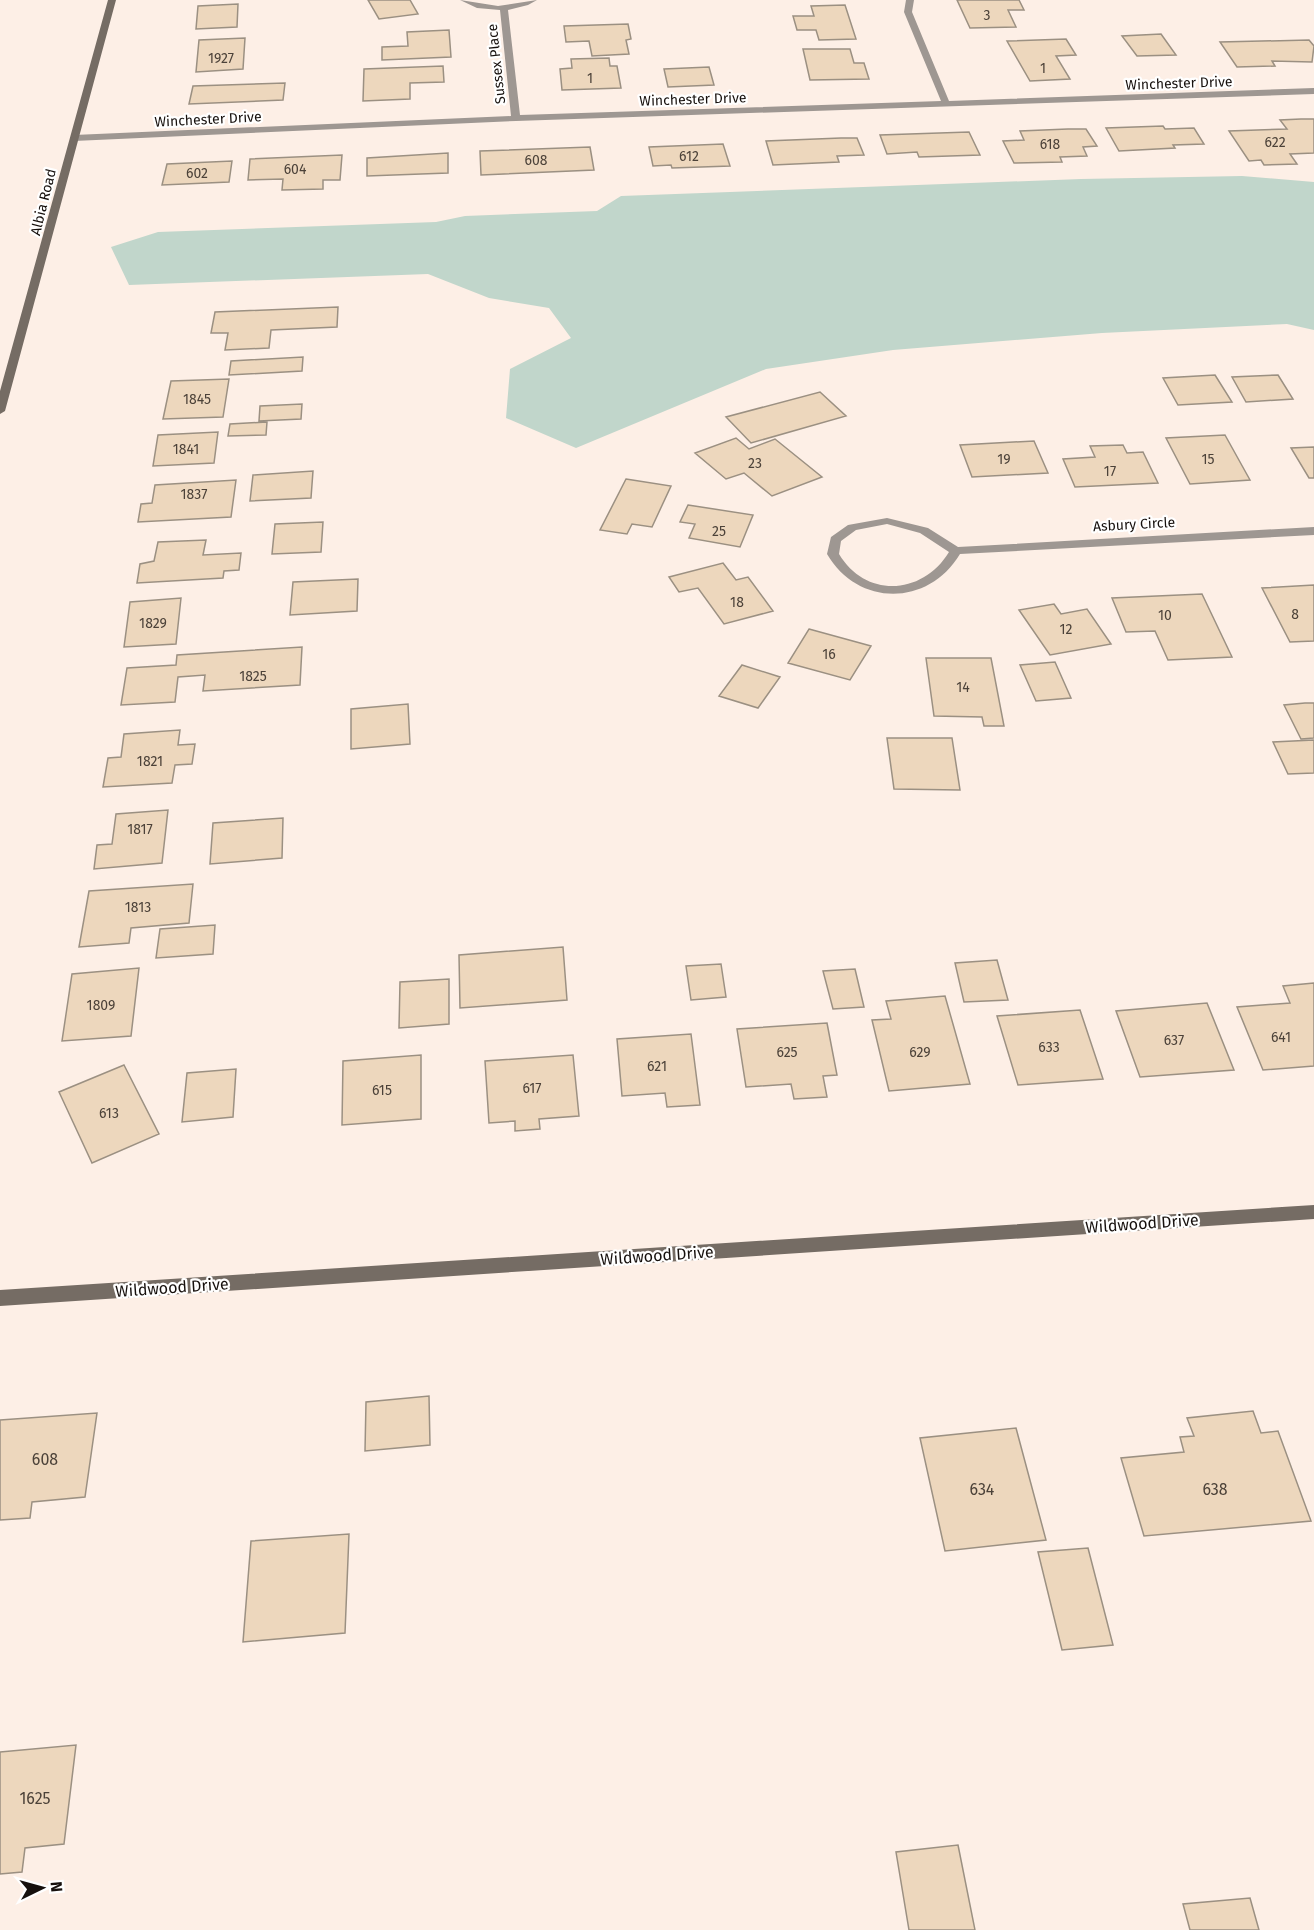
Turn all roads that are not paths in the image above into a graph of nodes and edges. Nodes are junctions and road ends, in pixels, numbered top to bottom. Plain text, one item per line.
1 (112, 0) edge
2 (464, 0) edge
3 (533, 0) edge
4 (910, 0) edge
5 (504, 7) junction
6 (1314, 91) edge
7 (946, 104) junction
8 (516, 118) junction
9 (74, 138) junction
10 (0, 411) edge
11 (1314, 531) edge
12 (956, 551) junction
13 (1314, 1212) edge
14 (0, 1298) edge

1 - 9 street, Albia Road
2 - 5 street, Sussex Place
3 - 5 street, Sussex Place
4 - 7 street
5 - 8 street, Sussex Place
6 - 7 street, Winchester Drive
7 - 8 street, Winchester Drive
8 - 9 street, Winchester Drive
9 - 10 street, Albia Road
11 - 12 street, Asbury Circle
12 - 12 street
13 - 14 street, Wildwood Drive

